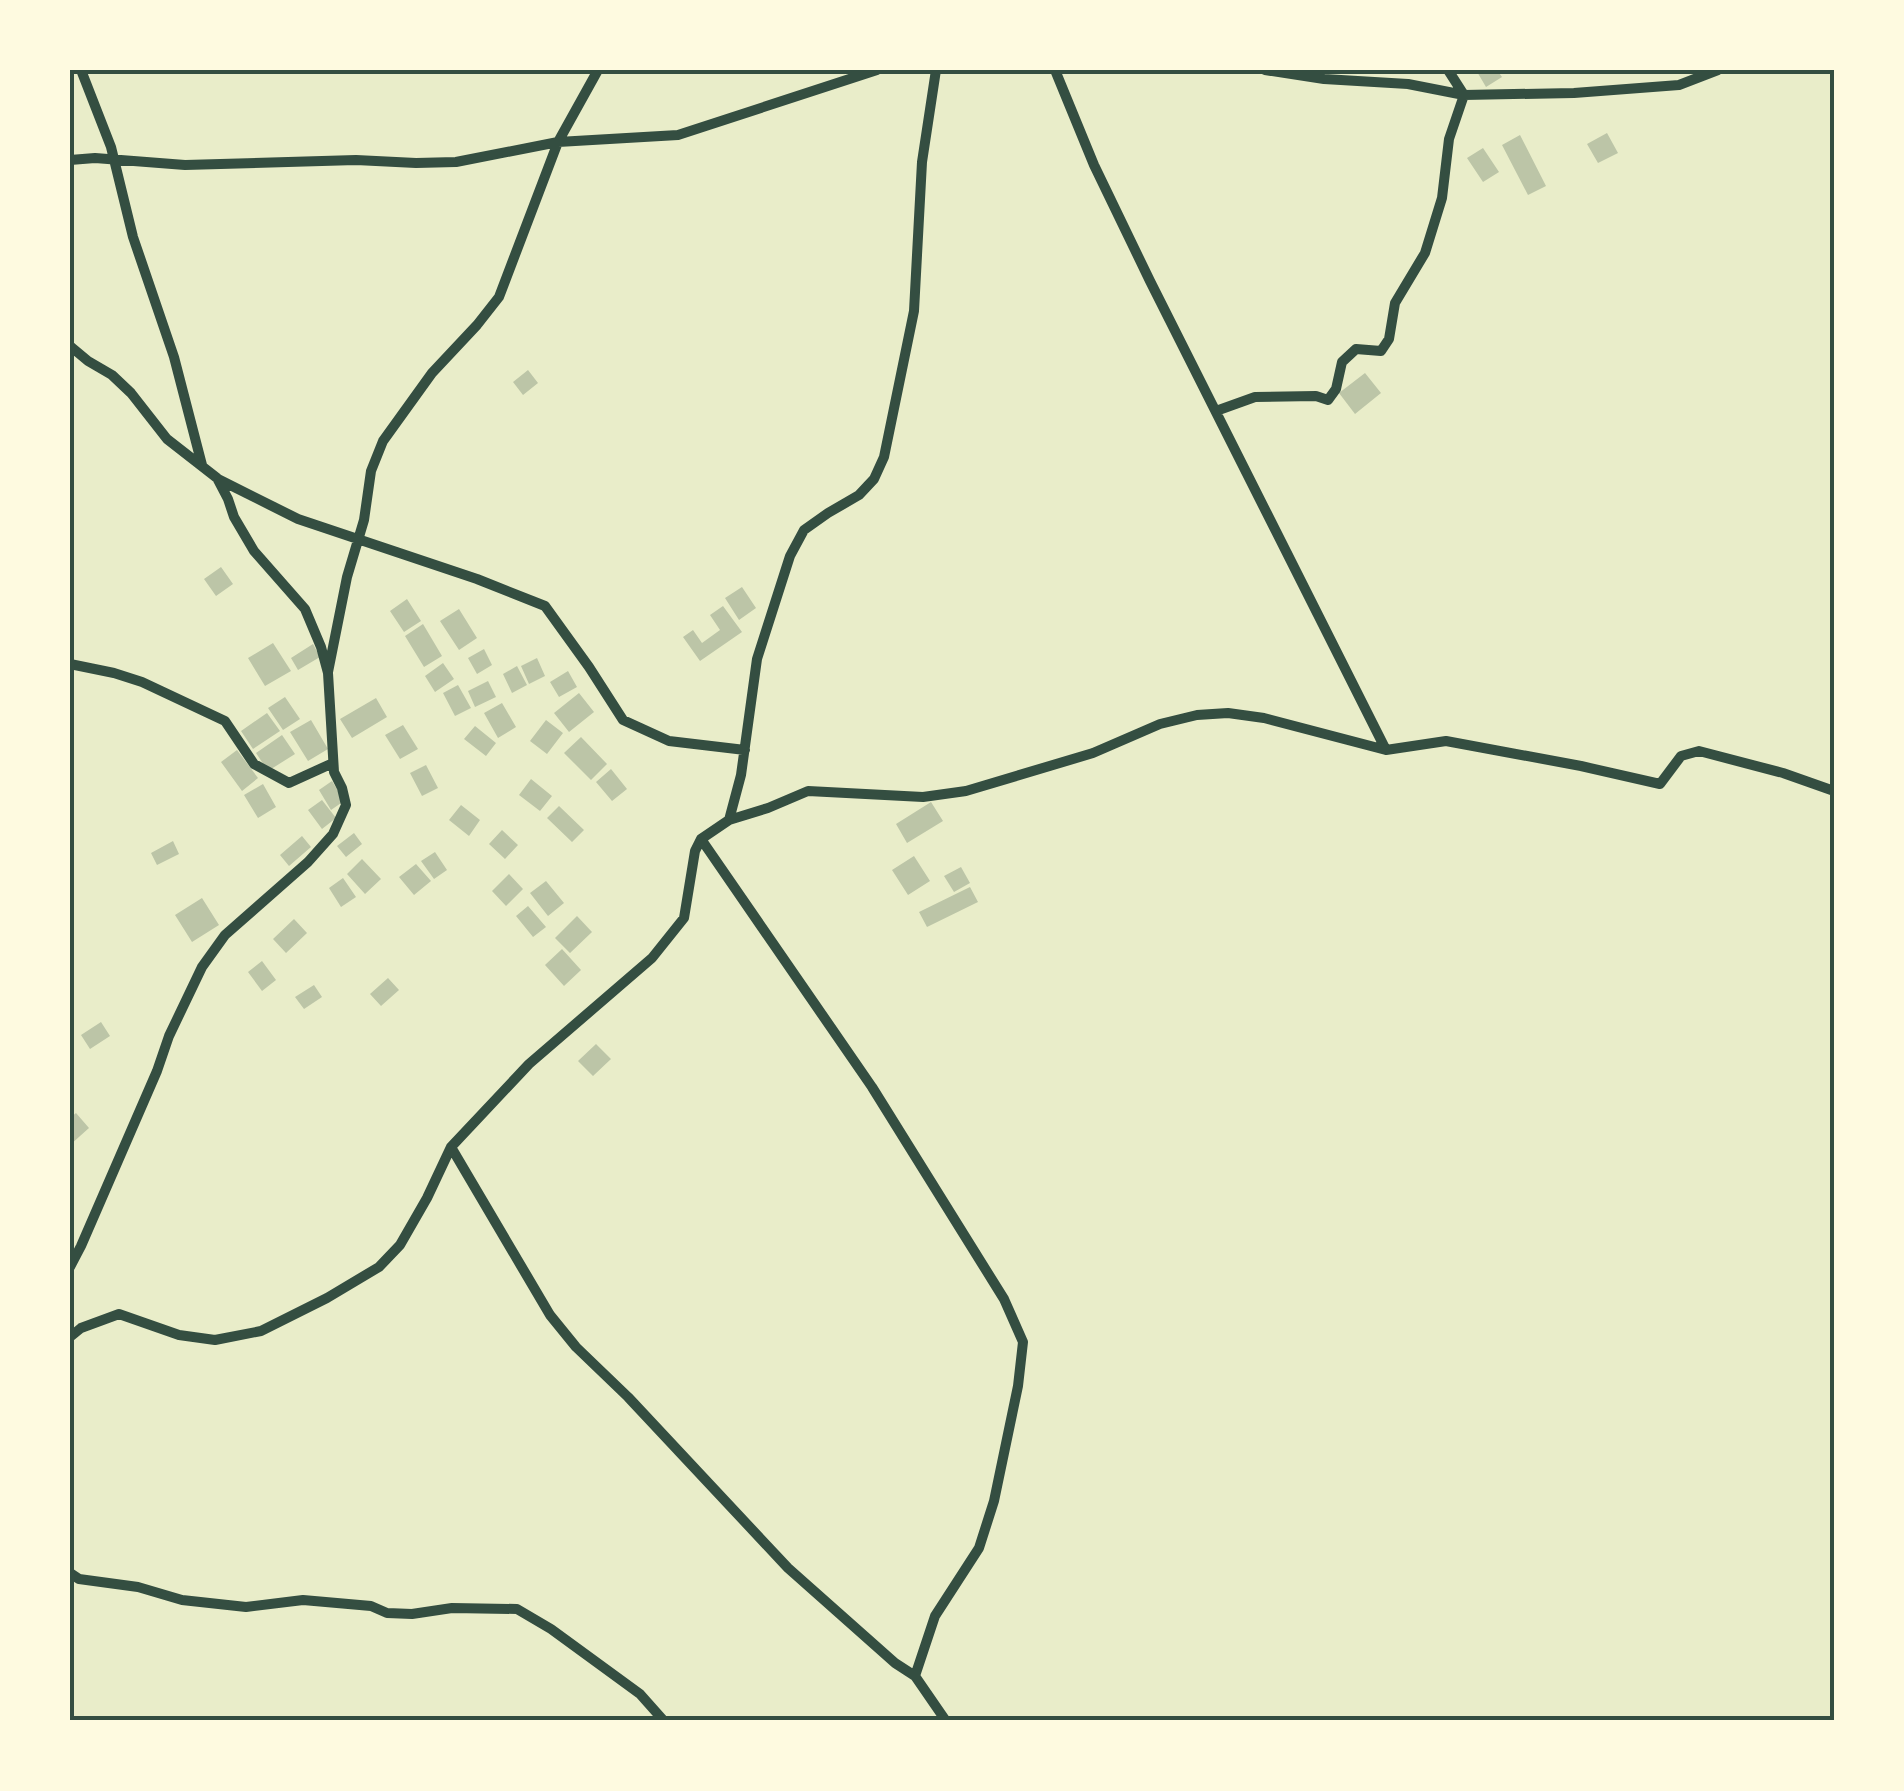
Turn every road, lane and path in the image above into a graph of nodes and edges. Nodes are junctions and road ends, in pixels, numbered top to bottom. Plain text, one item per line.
1 (80, 70) edge
2 (598, 70) edge
3 (877, 70) edge
4 (936, 70) edge
5 (1055, 70) edge
6 (1265, 70) edge
7 (1448, 70) edge
8 (1718, 70) edge
9 (1464, 95) junction
10 (558, 142) junction
11 (70, 160) edge
12 (113, 160) junction
13 (70, 346) edge
14 (1216, 411) junction
15 (202, 466) junction
16 (217, 478) junction
17 (359, 538) junction
18 (70, 664) edge
19 (328, 673) junction
20 (745, 750) junction
21 (1386, 750) junction
22 (334, 763) junction
23 (1834, 792) edge
24 (729, 820) junction
25 (701, 839) junction
26 (451, 1147) junction
27 (70, 1267) edge
28 (70, 1337) edge
29 (70, 1574) edge
30 (914, 1676) junction
31 (664, 1721) edge
32 (946, 1721) edge

1 - 12 street
2 - 10 street
3 - 10 street
4 - 20 street
5 - 14 street
6 - 9 street
7 - 9 street
8 - 9 street
9 - 14 street
10 - 12 street
10 - 17 street
11 - 12 street
12 - 15 street
13 - 15 street
14 - 21 street
15 - 16 street
16 - 17 street
16 - 19 street
17 - 19 street
17 - 20 street
18 - 22 street
19 - 22 street
20 - 24 street
21 - 23 street
21 - 24 street
22 - 27 street
24 - 25 street
25 - 26 street
25 - 30 street
26 - 28 street
26 - 30 street
29 - 31 street
30 - 32 street

